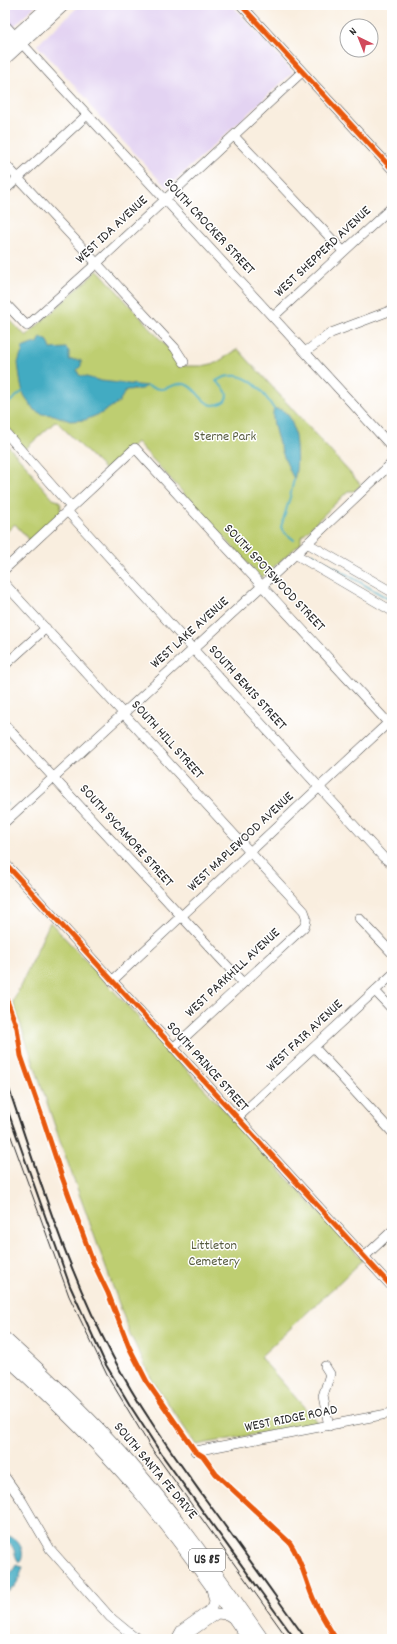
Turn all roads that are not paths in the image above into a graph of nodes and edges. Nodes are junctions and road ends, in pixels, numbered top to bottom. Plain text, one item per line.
1 (49, 5) edge
2 (64, 5) edge
3 (241, 5) edge
4 (5, 26) edge
5 (19, 40) junction
6 (5, 45) edge
7 (5, 59) edge
8 (302, 72) junction
9 (87, 115) junction
10 (234, 136) junction
11 (5, 164) edge
12 (392, 169) edge
13 (19, 178) junction
14 (5, 190) edge
15 (165, 200) junction
16 (392, 207) edge
17 (343, 251) junction
18 (97, 264) junction
19 (5, 302) edge
20 (392, 310) edge
21 (272, 317) junction
22 (305, 352) junction
23 (184, 362) dead end
24 (5, 432) edge
25 (392, 447) edge
26 (392, 463) edge
27 (69, 509) junction
28 (307, 543) junction
29 (295, 554) junction
30 (5, 569) edge
31 (5, 584) edge
32 (262, 586) junction
33 (392, 592) edge
34 (392, 611) edge
35 (46, 628) junction
36 (192, 649) junction
37 (5, 665) edge
38 (123, 713) junction
39 (5, 725) edge
40 (390, 725) edge
41 (54, 777) junction
42 (319, 789) junction
43 (5, 822) edge
44 (250, 853) junction
45 (5, 863) edge
46 (392, 864) edge
47 (306, 916) joint
48 (181, 917) junction
49 (359, 918) dead end
50 (392, 953) edge
51 (392, 975) edge
52 (112, 981) junction
53 (243, 983) junction
54 (375, 991) junction
55 (392, 1009) edge
56 (314, 1047) junction
57 (173, 1048) junction
58 (237, 1118) junction
59 (392, 1132) edge
60 (392, 1231) edge
61 (364, 1257) junction
62 (392, 1287) edge
63 (5, 1339) edge
64 (5, 1356) edge
65 (325, 1366) dead end
66 (392, 1413) edge
67 (329, 1426) junction
68 (195, 1451) dead end
69 (5, 1477) edge
70 (208, 1580) junction
71 (236, 1620) junction
72 (140, 1639) edge
73 (176, 1639) edge
74 (185, 1639) edge
75 (249, 1639) edge
76 (262, 1639) edge

1 - 5 main road
2 - 5 main road
3 - 8 street
4 - 5 street, SOUTH CROCKER STREET
5 - 6 main road
5 - 7 main road
5 - 9 street, SOUTH CROCKER STREET
8 - 10 street, WEST IDA AVENUE
8 - 12 street
9 - 13 street
9 - 15 street, SOUTH CROCKER STREET
10 - 15 street, WEST IDA AVENUE
10 - 17 street
11 - 13 street
13 - 14 street
13 - 18 street
15 - 18 street, WEST IDA AVENUE
15 - 21 street, SOUTH CROCKER STREET
16 - 17 street, WEST SHEPPERD AVENUE
17 - 21 street, WEST SHEPPERD AVENUE
18 - 19 street, WEST IDA AVENUE
18 - 23 street
20 - 22 street
21 - 22 street, SOUTH CROCKER STREET
22 - 25 street, SOUTH CROCKER STREET
24 - 27 street, SOUTH BEMIS STREET
26 - 28 street, WEST LAKE AVENUE
27 - 30 street
27 - 32 street, SOUTH SPOTSWOOD STREET
27 - 36 street, SOUTH BEMIS STREET
28 - 29 street, WEST LAKE AVENUE
28 - 33 street
29 - 32 street, WEST LAKE AVENUE
29 - 34 street
31 - 35 street, SOUTH HILL STREET
32 - 36 street, WEST LAKE AVENUE
32 - 40 street, SOUTH SPOTSWOOD STREET
35 - 37 street
35 - 38 street, SOUTH HILL STREET
36 - 38 street, WEST LAKE AVENUE
36 - 42 street, SOUTH BEMIS STREET
38 - 41 street, WEST LAKE AVENUE
38 - 44 street, SOUTH HILL STREET
39 - 41 street, SOUTH SYCAMORE STREET
40 - 42 street, WEST MAPLEWOOD AVENUE
41 - 43 street, WEST LAKE AVENUE
41 - 48 street, SOUTH SYCAMORE STREET
42 - 44 street, WEST MAPLEWOOD AVENUE
42 - 46 street, SOUTH BEMIS STREET
44 - 47 street, SOUTH HILL STREET
44 - 48 street, WEST MAPLEWOOD AVENUE
45 - 52 street, SOUTH PRINCE STREET
47 - 53 street, WEST PARKHILL AVENUE
48 - 52 street, WEST MAPLEWOOD AVENUE
48 - 53 street, SOUTH SYCAMORE STREET
49 - 50 street
51 - 54 street, WEST FAIR AVENUE
52 - 57 street, SOUTH PRINCE STREET
53 - 57 street, WEST PARKHILL AVENUE
54 - 55 street
54 - 56 street, WEST FAIR AVENUE
56 - 58 street, WEST FAIR AVENUE
56 - 59 street
57 - 58 street, SOUTH PRINCE STREET
58 - 61 street, SOUTH PRINCE STREET
60 - 61 street
61 - 62 street, SOUTH PRINCE STREET
63 - 76 highway, SOUTH SANTA FE DRIVE / US 85
64 - 70 highway, SOUTH SANTA FE DRIVE / US 85
65 - 67 street
66 - 67 street, WEST RIDGE ROAD
67 - 68 street, WEST RIDGE ROAD
69 - 72 street
70 - 71 highway, SOUTH SANTA FE DRIVE / US 85
70 - 73 street
71 - 74 street
71 - 75 highway, SOUTH SANTA FE DRIVE / US 85

